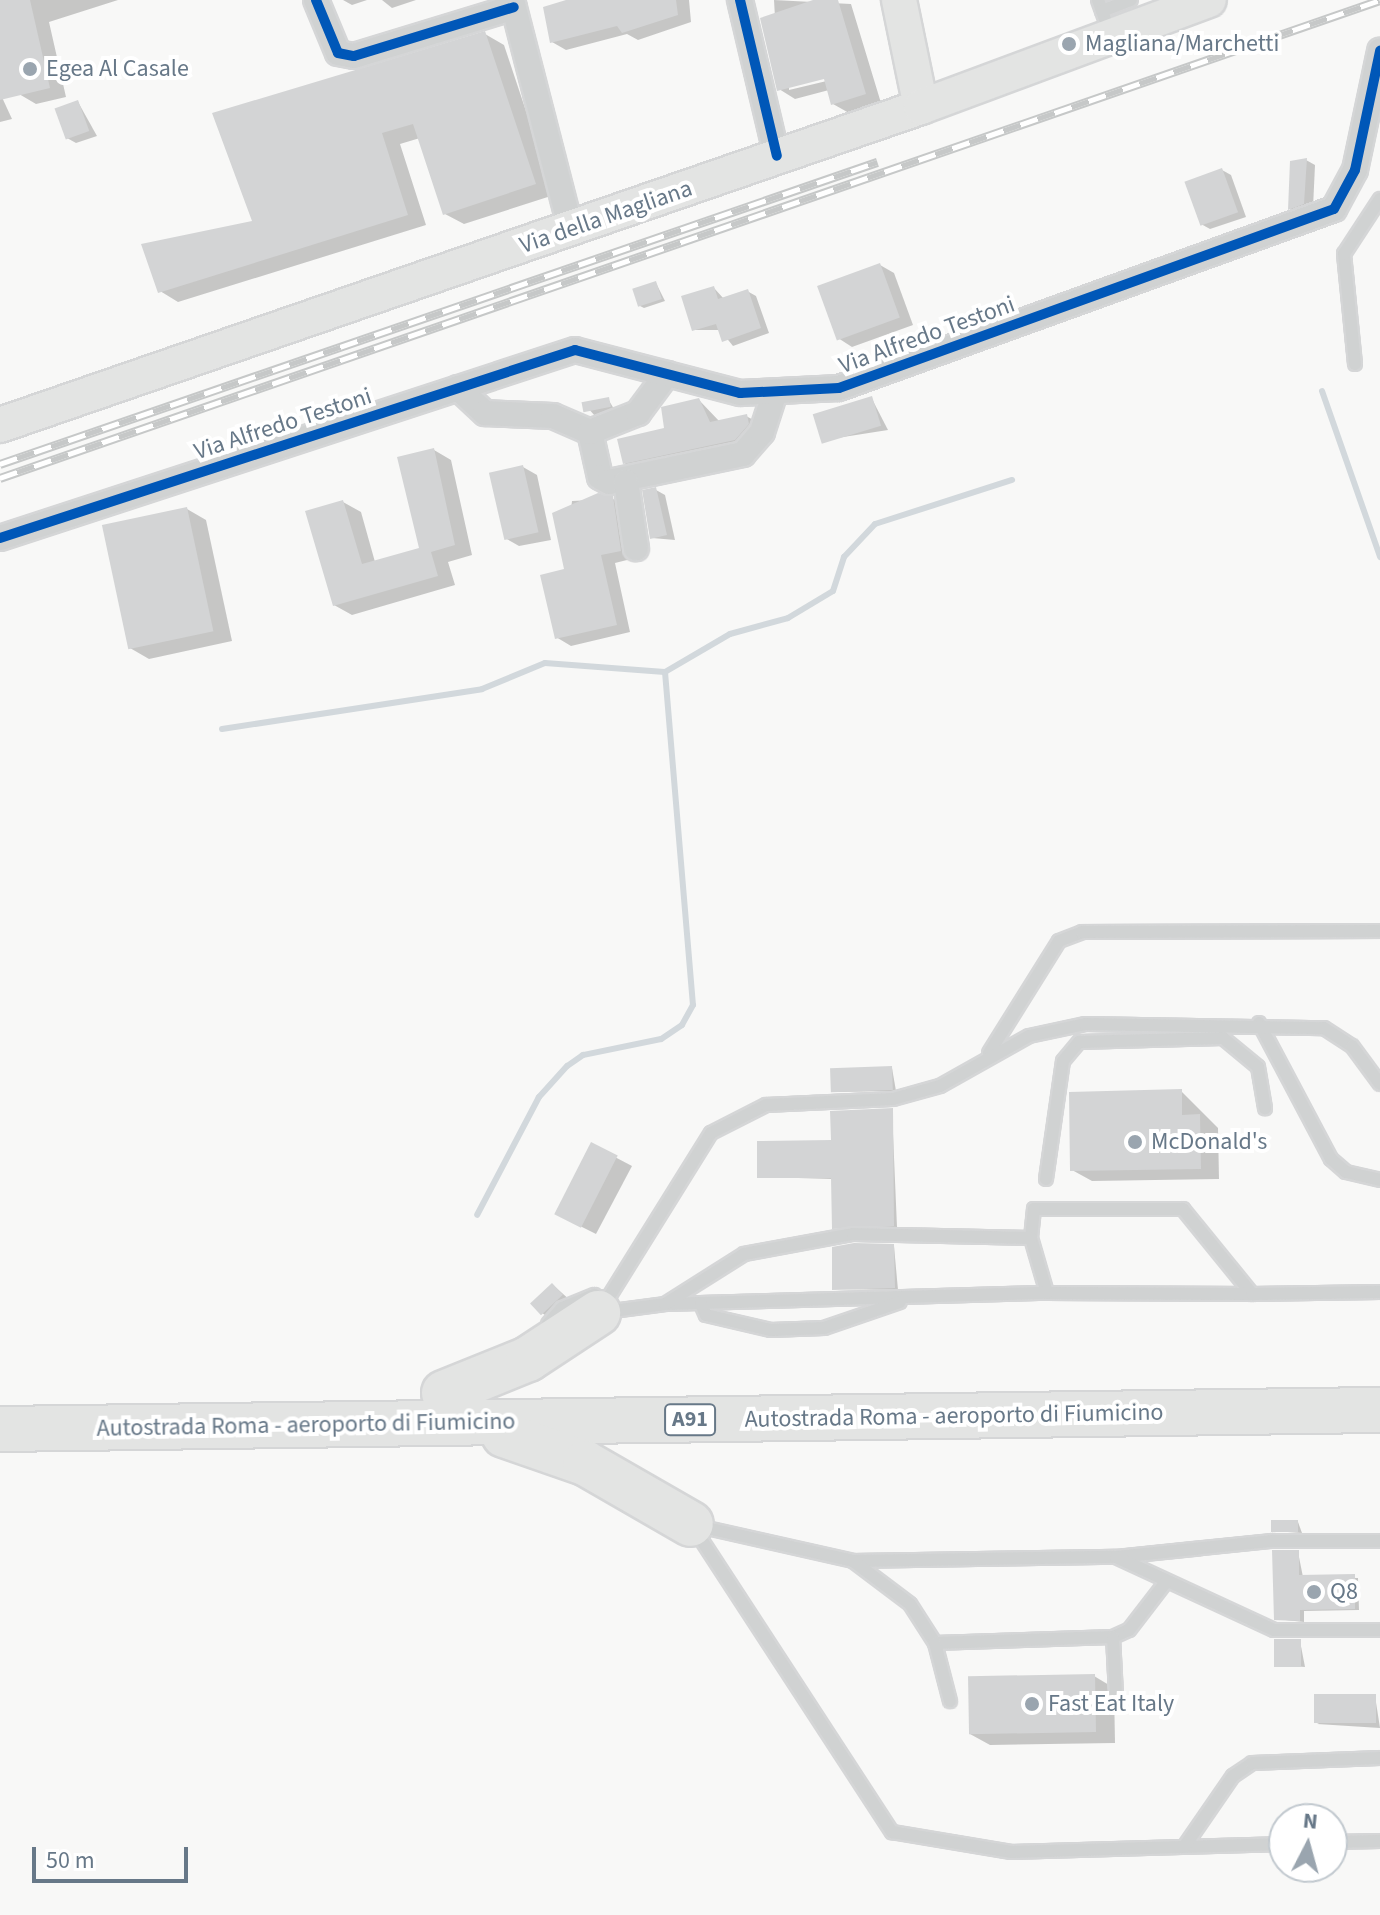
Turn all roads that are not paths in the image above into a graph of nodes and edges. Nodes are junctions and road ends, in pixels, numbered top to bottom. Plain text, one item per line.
1 (316, 0) edge
2 (740, 0) edge
3 (899, 0) edge
4 (1131, 0) edge
5 (1209, 0) edge
6 (513, 3) edge
7 (1104, 16) edge
8 (1380, 51) edge
9 (921, 107) junction
10 (777, 156) junction
11 (1380, 199) edge
12 (571, 230) junction
13 (1355, 364) dead end
14 (667, 374) junction
15 (458, 388) junction
16 (774, 395) junction
17 (0, 425) edge
18 (590, 432) junction
19 (626, 482) junction
20 (0, 538) edge
21 (636, 548) dead end
22 (1380, 931) edge
23 (1259, 1023) junction
24 (989, 1053) junction
25 (1380, 1084) edge
26 (1265, 1108) dead end
27 (1046, 1179) dead end
28 (1380, 1180) edge
29 (1031, 1238) junction
30 (1380, 1292) edge
31 (1047, 1293) junction
32 (1252, 1294) junction
33 (914, 1297) junction
34 (606, 1303) junction
35 (665, 1304) junction
36 (701, 1304) junction
37 (1380, 1380) edge
38 (0, 1399) edge
39 (434, 1408) junction
40 (1380, 1410) edge
41 (0, 1429) edge
42 (691, 1524) junction
43 (1380, 1541) edge
44 (1116, 1557) junction
45 (853, 1561) junction
46 (1166, 1582) junction
47 (1380, 1630) edge
48 (1113, 1637) junction
49 (935, 1643) junction
50 (1116, 1695) dead end
51 (950, 1701) dead end
52 (1380, 1758) edge
53 (1380, 1841) edge
54 (1348, 1842) edge
55 (1268, 1844) edge
56 (1184, 1847) junction

1 - 6 street
2 - 10 street
3 - 9 main road
4 - 7 lane
5 - 7 main road, Via della Magliana
6 - 12 street
7 - 9 main road, Via della Magliana
8 - 16 street, Via Alfredo Testoni
9 - 10 main road, Via della Magliana
10 - 12 main road, Via della Magliana
11 - 13 lane
12 - 17 main road, Via della Magliana
14 - 15 street, Via Alfredo Testoni
14 - 16 street, Via Alfredo Testoni
14 - 18 street
15 - 18 street
15 - 20 street, Via Alfredo Testoni
16 - 19 street
18 - 19 street
19 - 21 street
22 - 24 lane
23 - 24 lane
23 - 25 lane
23 - 28 lane
24 - 34 lane
26 - 27 lane
29 - 31 lane
29 - 32 lane
29 - 35 lane
30 - 32 lane
31 - 32 lane
31 - 33 lane
33 - 36 lane
33 - 36 lane
34 - 35 lane
34 - 39 highway
35 - 36 lane
37 - 39 highway, Autostrada Roma - aeroporto di Fiumicino / A91
38 - 39 highway, Autostrada Roma - aeroporto di Fiumicino / A91
39 - 40 highway, Autostrada Roma - aeroporto di Fiumicino / A91
39 - 41 highway, Autostrada Roma - aeroporto di Fiumicino / A91
39 - 42 highway
42 - 45 lane
42 - 56 lane
43 - 44 lane
44 - 45 lane
44 - 46 lane
45 - 49 lane
46 - 47 lane
46 - 48 lane
48 - 49 lane
48 - 50 lane
49 - 51 lane
52 - 56 lane
53 - 54 lane
55 - 56 lane

